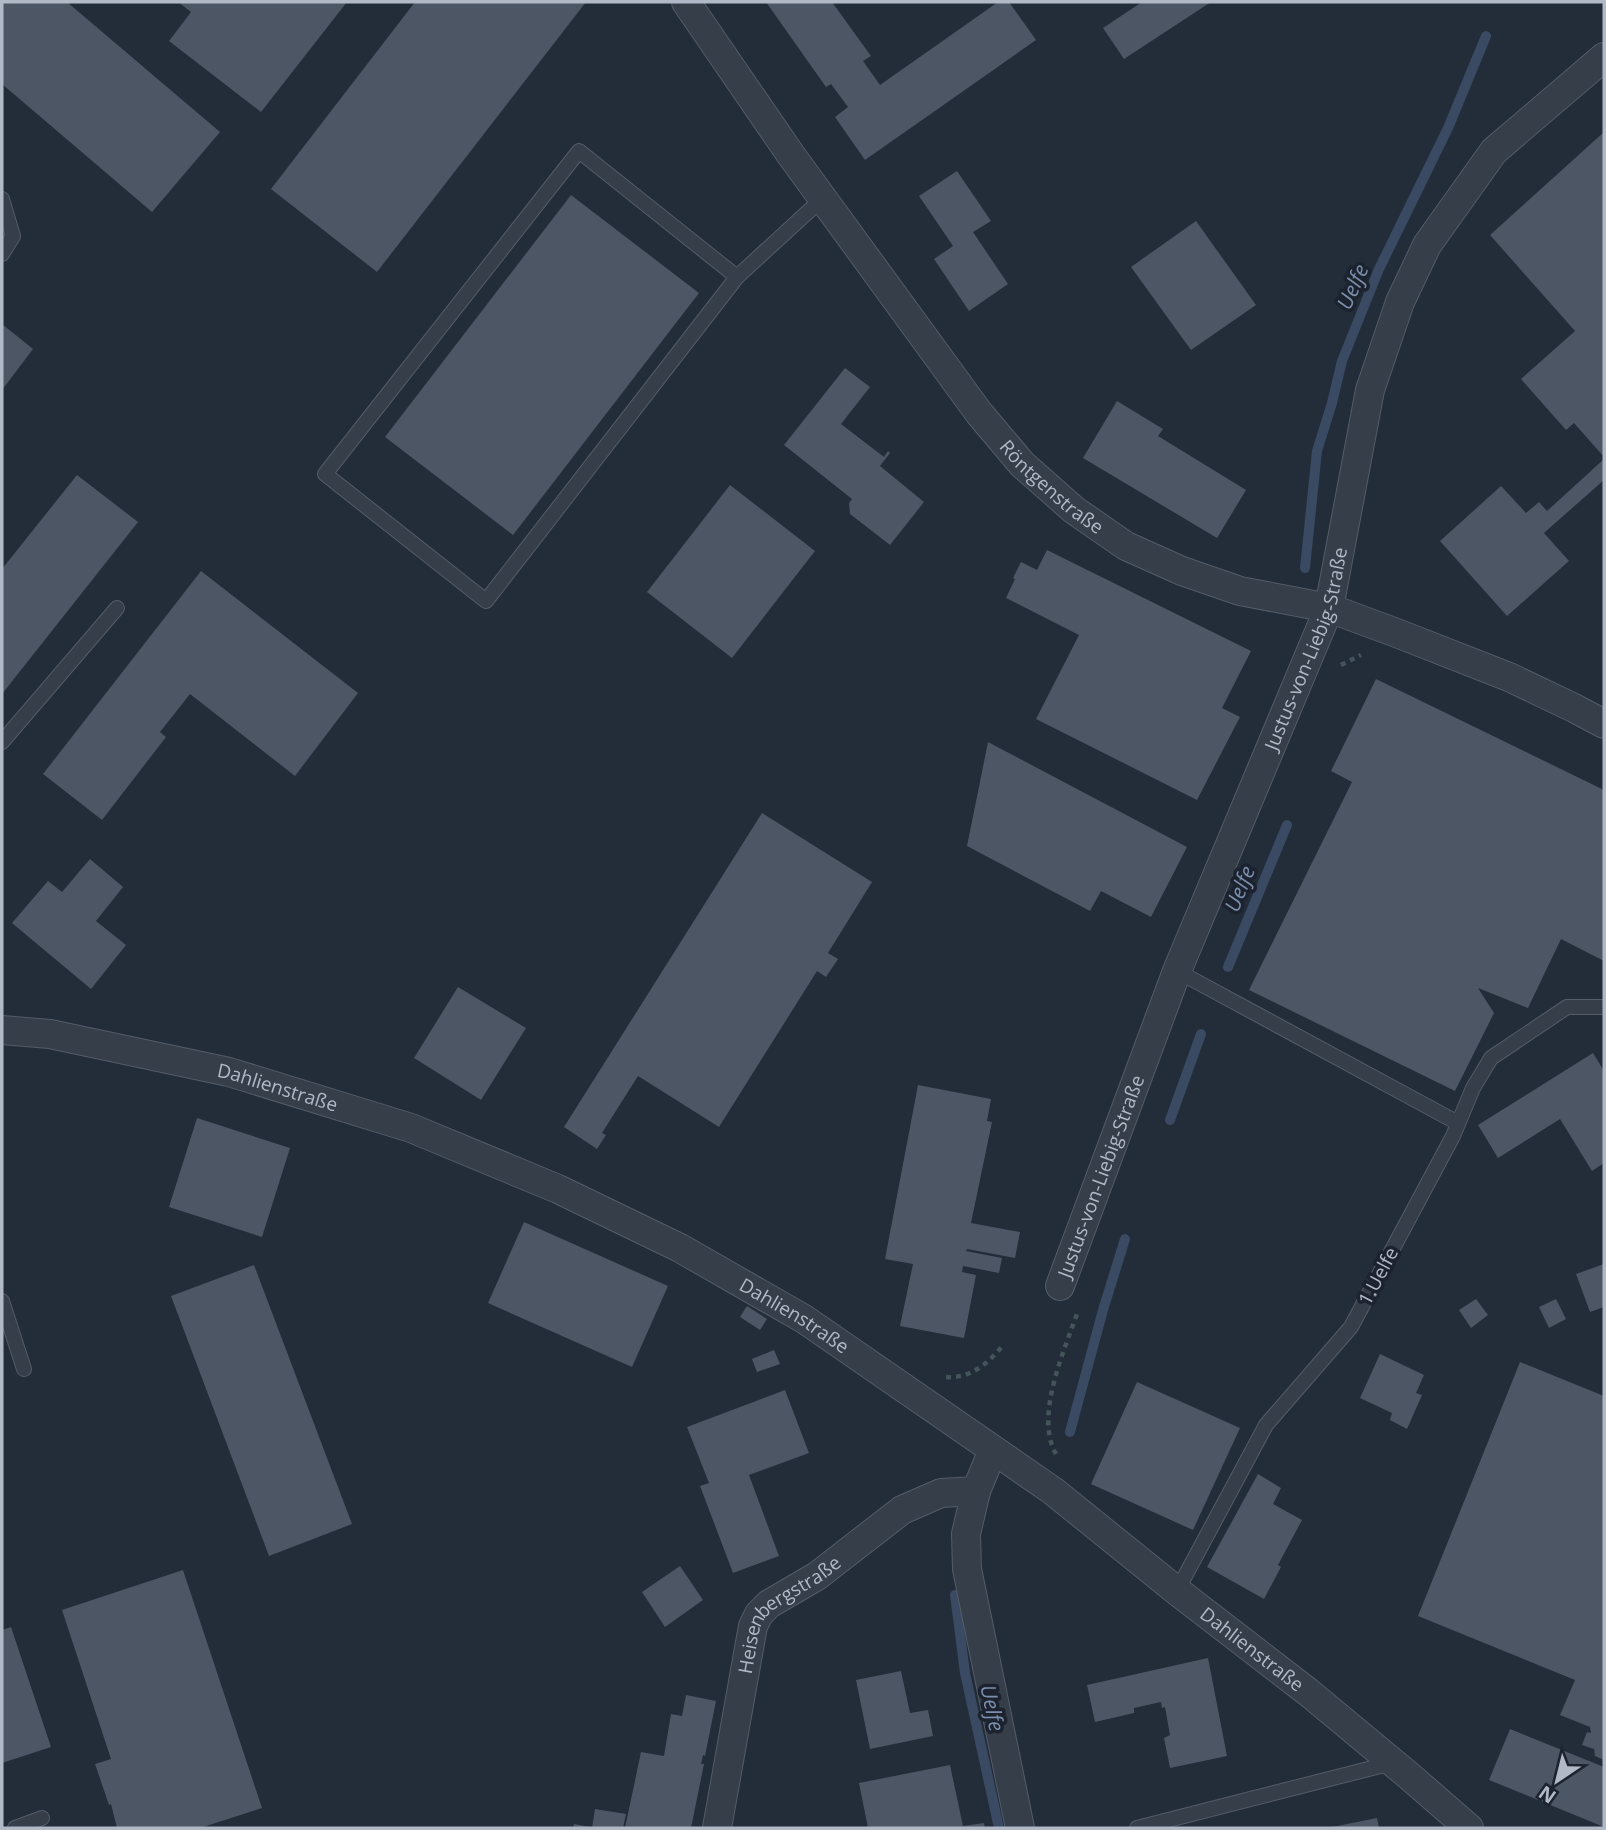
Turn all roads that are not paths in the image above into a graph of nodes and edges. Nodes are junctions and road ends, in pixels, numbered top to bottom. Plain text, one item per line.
1 (686, 2) edge
2 (1604, 57) edge
3 (823, 198) junction
4 (2, 199) edge
5 (2, 254) edge
6 (737, 277) junction
7 (117, 608) dead end
8 (1329, 608) junction
9 (1604, 724) edge
10 (2, 742) edge
11 (1177, 971) junction
12 (1604, 1007) edge
13 (2, 1030) edge
14 (1458, 1123) junction
15 (1060, 1286) dead end
16 (2, 1301) edge
17 (23, 1369) dead end
18 (992, 1450) junction
19 (976, 1491) junction
20 (1177, 1591) junction
21 (1394, 1762) junction
22 (42, 1818) dead end
23 (15, 1828) edge
24 (716, 1828) edge
25 (1020, 1828) edge
26 (1137, 1828) edge
27 (1469, 1828) edge

1 - 3 street, Röntgenstraße
2 - 8 street, Justus-von-Liebig-Straße
3 - 6 lane
3 - 8 street, Röntgenstraße
4 - 5 lane
6 - 6 lane
7 - 10 lane
8 - 9 street, Röntgenstraße
8 - 11 street, Justus-von-Liebig-Straße
11 - 14 lane
11 - 15 street, Justus-von-Liebig-Straße
12 - 14 lane, 1.Uelfe
13 - 18 street, Dahlienstraße
14 - 20 lane, 1.Uelfe
16 - 17 lane
18 - 19 street
18 - 20 street, Dahlienstraße
19 - 24 street, Heisenbergstraße
19 - 25 street
20 - 21 street, Dahlienstraße
21 - 26 lane
21 - 27 street, Dahlienstraße
22 - 23 lane

